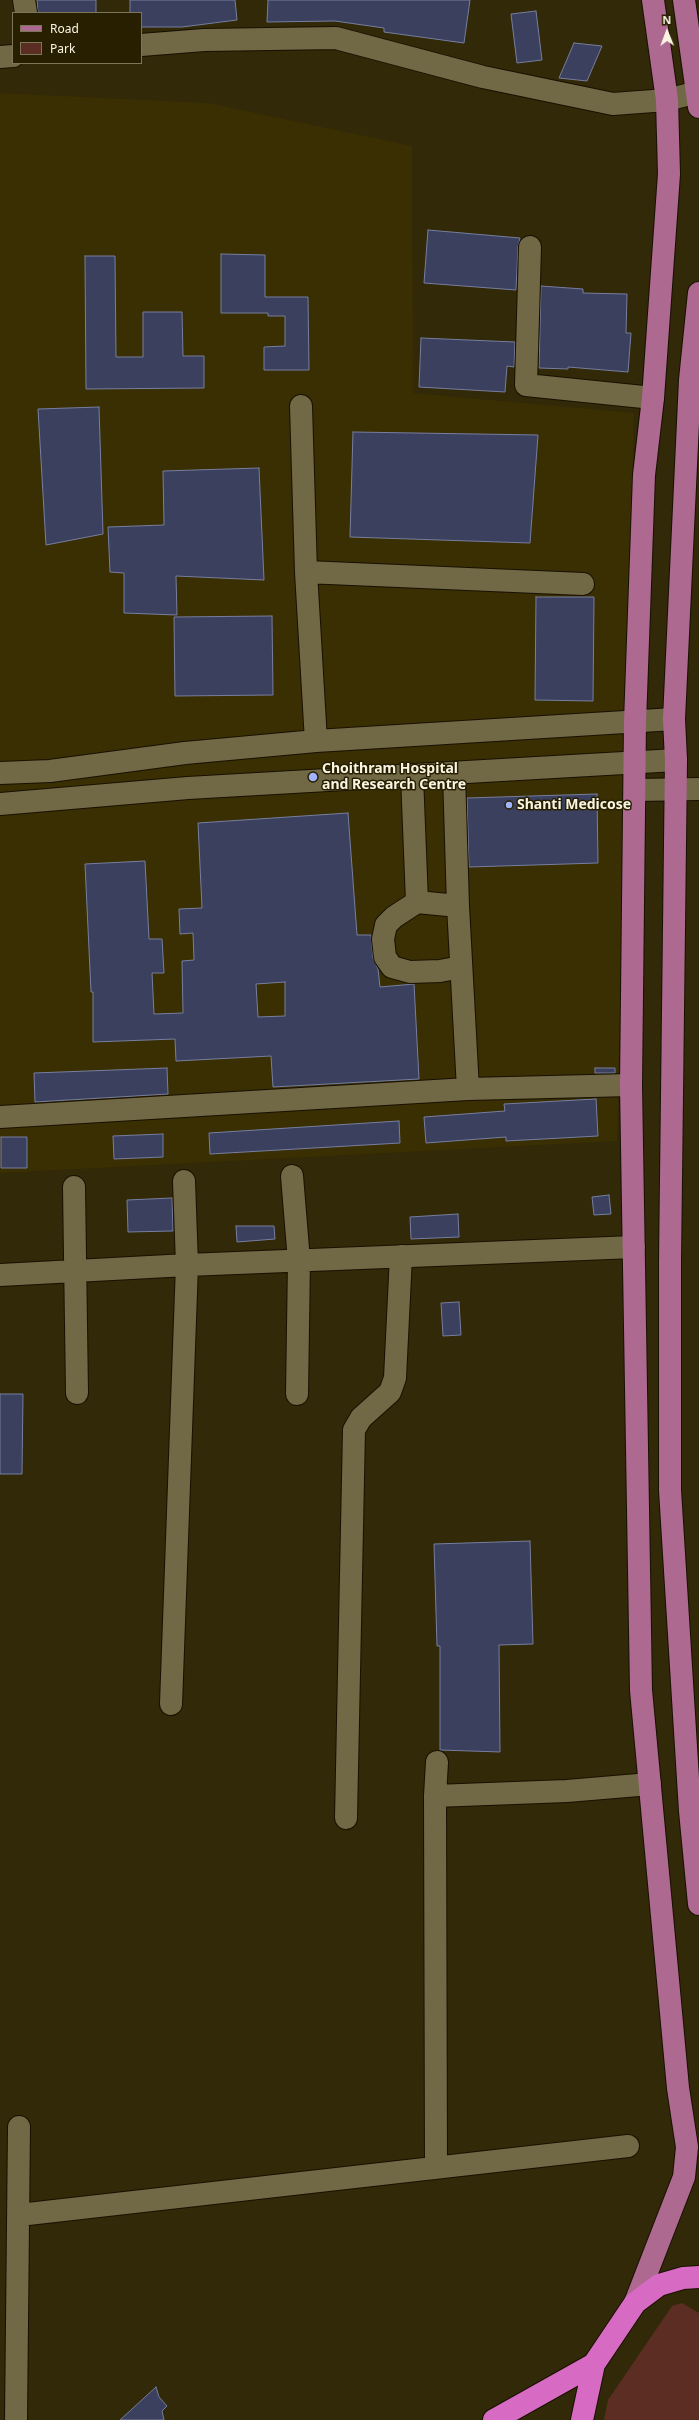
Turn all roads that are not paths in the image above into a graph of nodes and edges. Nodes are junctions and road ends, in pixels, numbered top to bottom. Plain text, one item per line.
1 (24, 0) edge
2 (653, 0) edge
3 (684, 0) edge
4 (26, 12) edge
5 (142, 45) edge
6 (12, 56) edge
7 (0, 57) edge
8 (667, 100) junction
9 (698, 100) edge
10 (530, 246) dead end
11 (699, 294) edge
12 (653, 398) junction
13 (301, 406) dead end
14 (306, 572) junction
15 (584, 584) dead end
16 (674, 719) junction
17 (635, 722) junction
18 (316, 741) junction
19 (185, 753) junction
20 (676, 760) junction
21 (636, 761) junction
22 (0, 773) edge
23 (454, 774) junction
24 (412, 776) junction
25 (188, 788) junction
26 (676, 789) junction
27 (699, 789) edge
28 (635, 790) junction
29 (0, 804) edge
30 (417, 902) junction
31 (458, 906) junction
32 (461, 967) junction
33 (631, 1085) junction
34 (468, 1089) junction
35 (0, 1117) edge
36 (292, 1176) dead end
37 (184, 1182) dead end
38 (74, 1187) dead end
39 (634, 1247) junction
40 (401, 1256) junction
41 (299, 1261) junction
42 (188, 1265) junction
43 (75, 1270) junction
44 (0, 1275) edge
45 (77, 1393) dead end
46 (297, 1394) dead end
47 (171, 1704) dead end
48 (437, 1762) dead end
49 (650, 1784) junction
50 (694, 1786) edge
51 (435, 1796) junction
52 (346, 1818) dead end
53 (699, 1904) edge
54 (19, 2127) dead end
55 (628, 2146) dead end
56 (436, 2168) junction
57 (19, 2216) junction
58 (699, 2278) edge
59 (635, 2303) junction
60 (594, 2364) junction
61 (16, 2420) edge
62 (494, 2420) edge
63 (582, 2420) edge

1 - 4 street
2 - 8 main road
3 - 9 main road
5 - 8 street
6 - 7 street
8 - 9 street
8 - 12 main road
10 - 12 street
11 - 16 main road
12 - 17 main road
13 - 14 street
14 - 15 street
14 - 18 street
16 - 17 street
16 - 20 main road
17 - 18 street
17 - 21 main road
18 - 19 street
19 - 22 street
19 - 25 street
20 - 21 street
20 - 26 main road
21 - 23 street
21 - 28 main road
23 - 24 street
23 - 31 street
24 - 25 street
24 - 30 street
25 - 29 street
26 - 27 street
26 - 28 street
26 - 50 main road
28 - 33 main road
30 - 31 street
30 - 32 street
31 - 32 street
32 - 34 street
33 - 34 street
33 - 39 main road
34 - 35 street
36 - 41 street
37 - 42 street
38 - 43 street
39 - 40 street
39 - 49 main road
40 - 41 street
40 - 52 street
41 - 42 street
41 - 46 street
42 - 43 street
42 - 47 street
43 - 44 street
43 - 45 street
48 - 51 street
49 - 51 street
49 - 59 main road
50 - 53 main road
51 - 56 street
54 - 57 street
55 - 56 street
56 - 57 street
57 - 61 street
58 - 59 highway
59 - 60 highway
60 - 62 highway
60 - 63 highway

